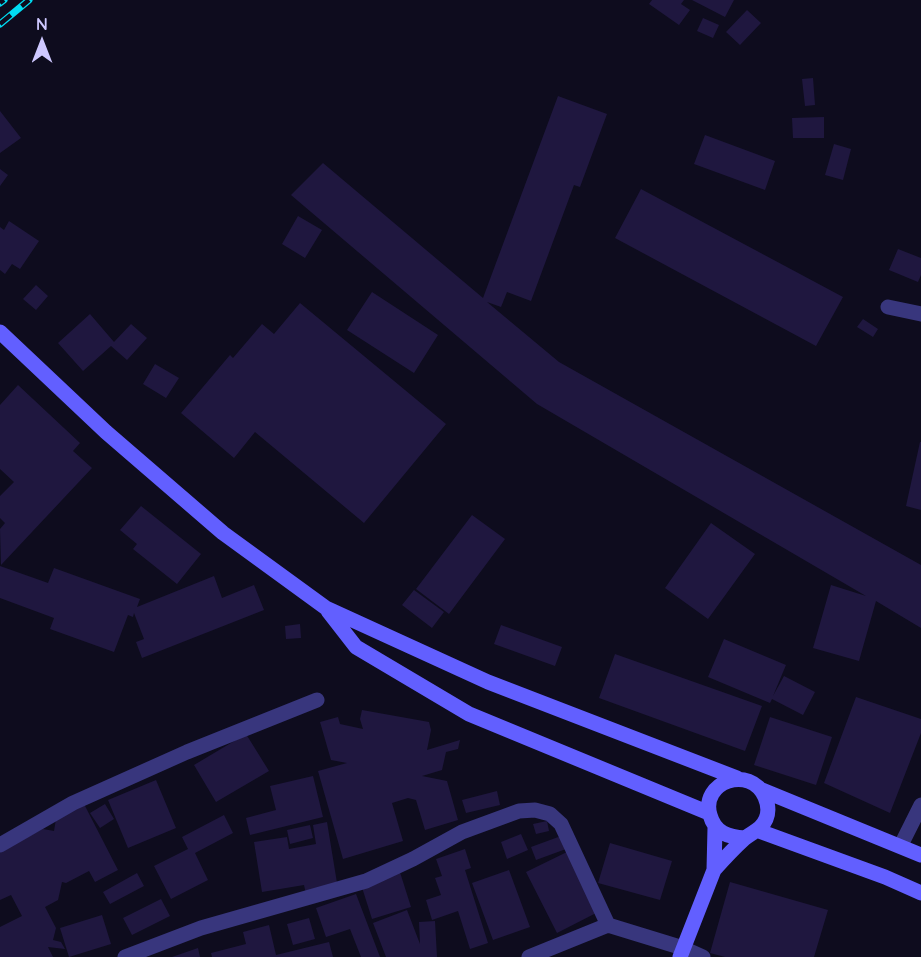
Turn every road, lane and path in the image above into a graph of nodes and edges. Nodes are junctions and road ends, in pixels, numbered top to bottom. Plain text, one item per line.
1 (888, 307) dead end
2 (921, 314) edge
3 (0, 332) edge
4 (326, 608) junction
5 (317, 700) dead end
6 (737, 778) junction
7 (762, 790) junction
8 (921, 805) edge
9 (709, 813) junction
10 (716, 828) junction
11 (752, 834) junction
12 (0, 844) edge
13 (901, 845) junction
14 (921, 855) edge
15 (714, 870) junction
16 (921, 893) edge
17 (608, 925) junction
18 (682, 952) edge
19 (125, 957) edge
20 (530, 957) edge
21 (703, 957) edge

1 - 2 street
3 - 4 main road
4 - 6 main road
4 - 9 main road
5 - 12 street
6 - 7 main road
6 - 9 main road
7 - 11 main road
7 - 13 main road
8 - 13 street
9 - 10 main road
10 - 11 main road
10 - 15 main road
11 - 15 main road
11 - 16 main road
13 - 14 main road
15 - 18 main road
17 - 18 street
17 - 19 street
17 - 20 street
18 - 21 street

